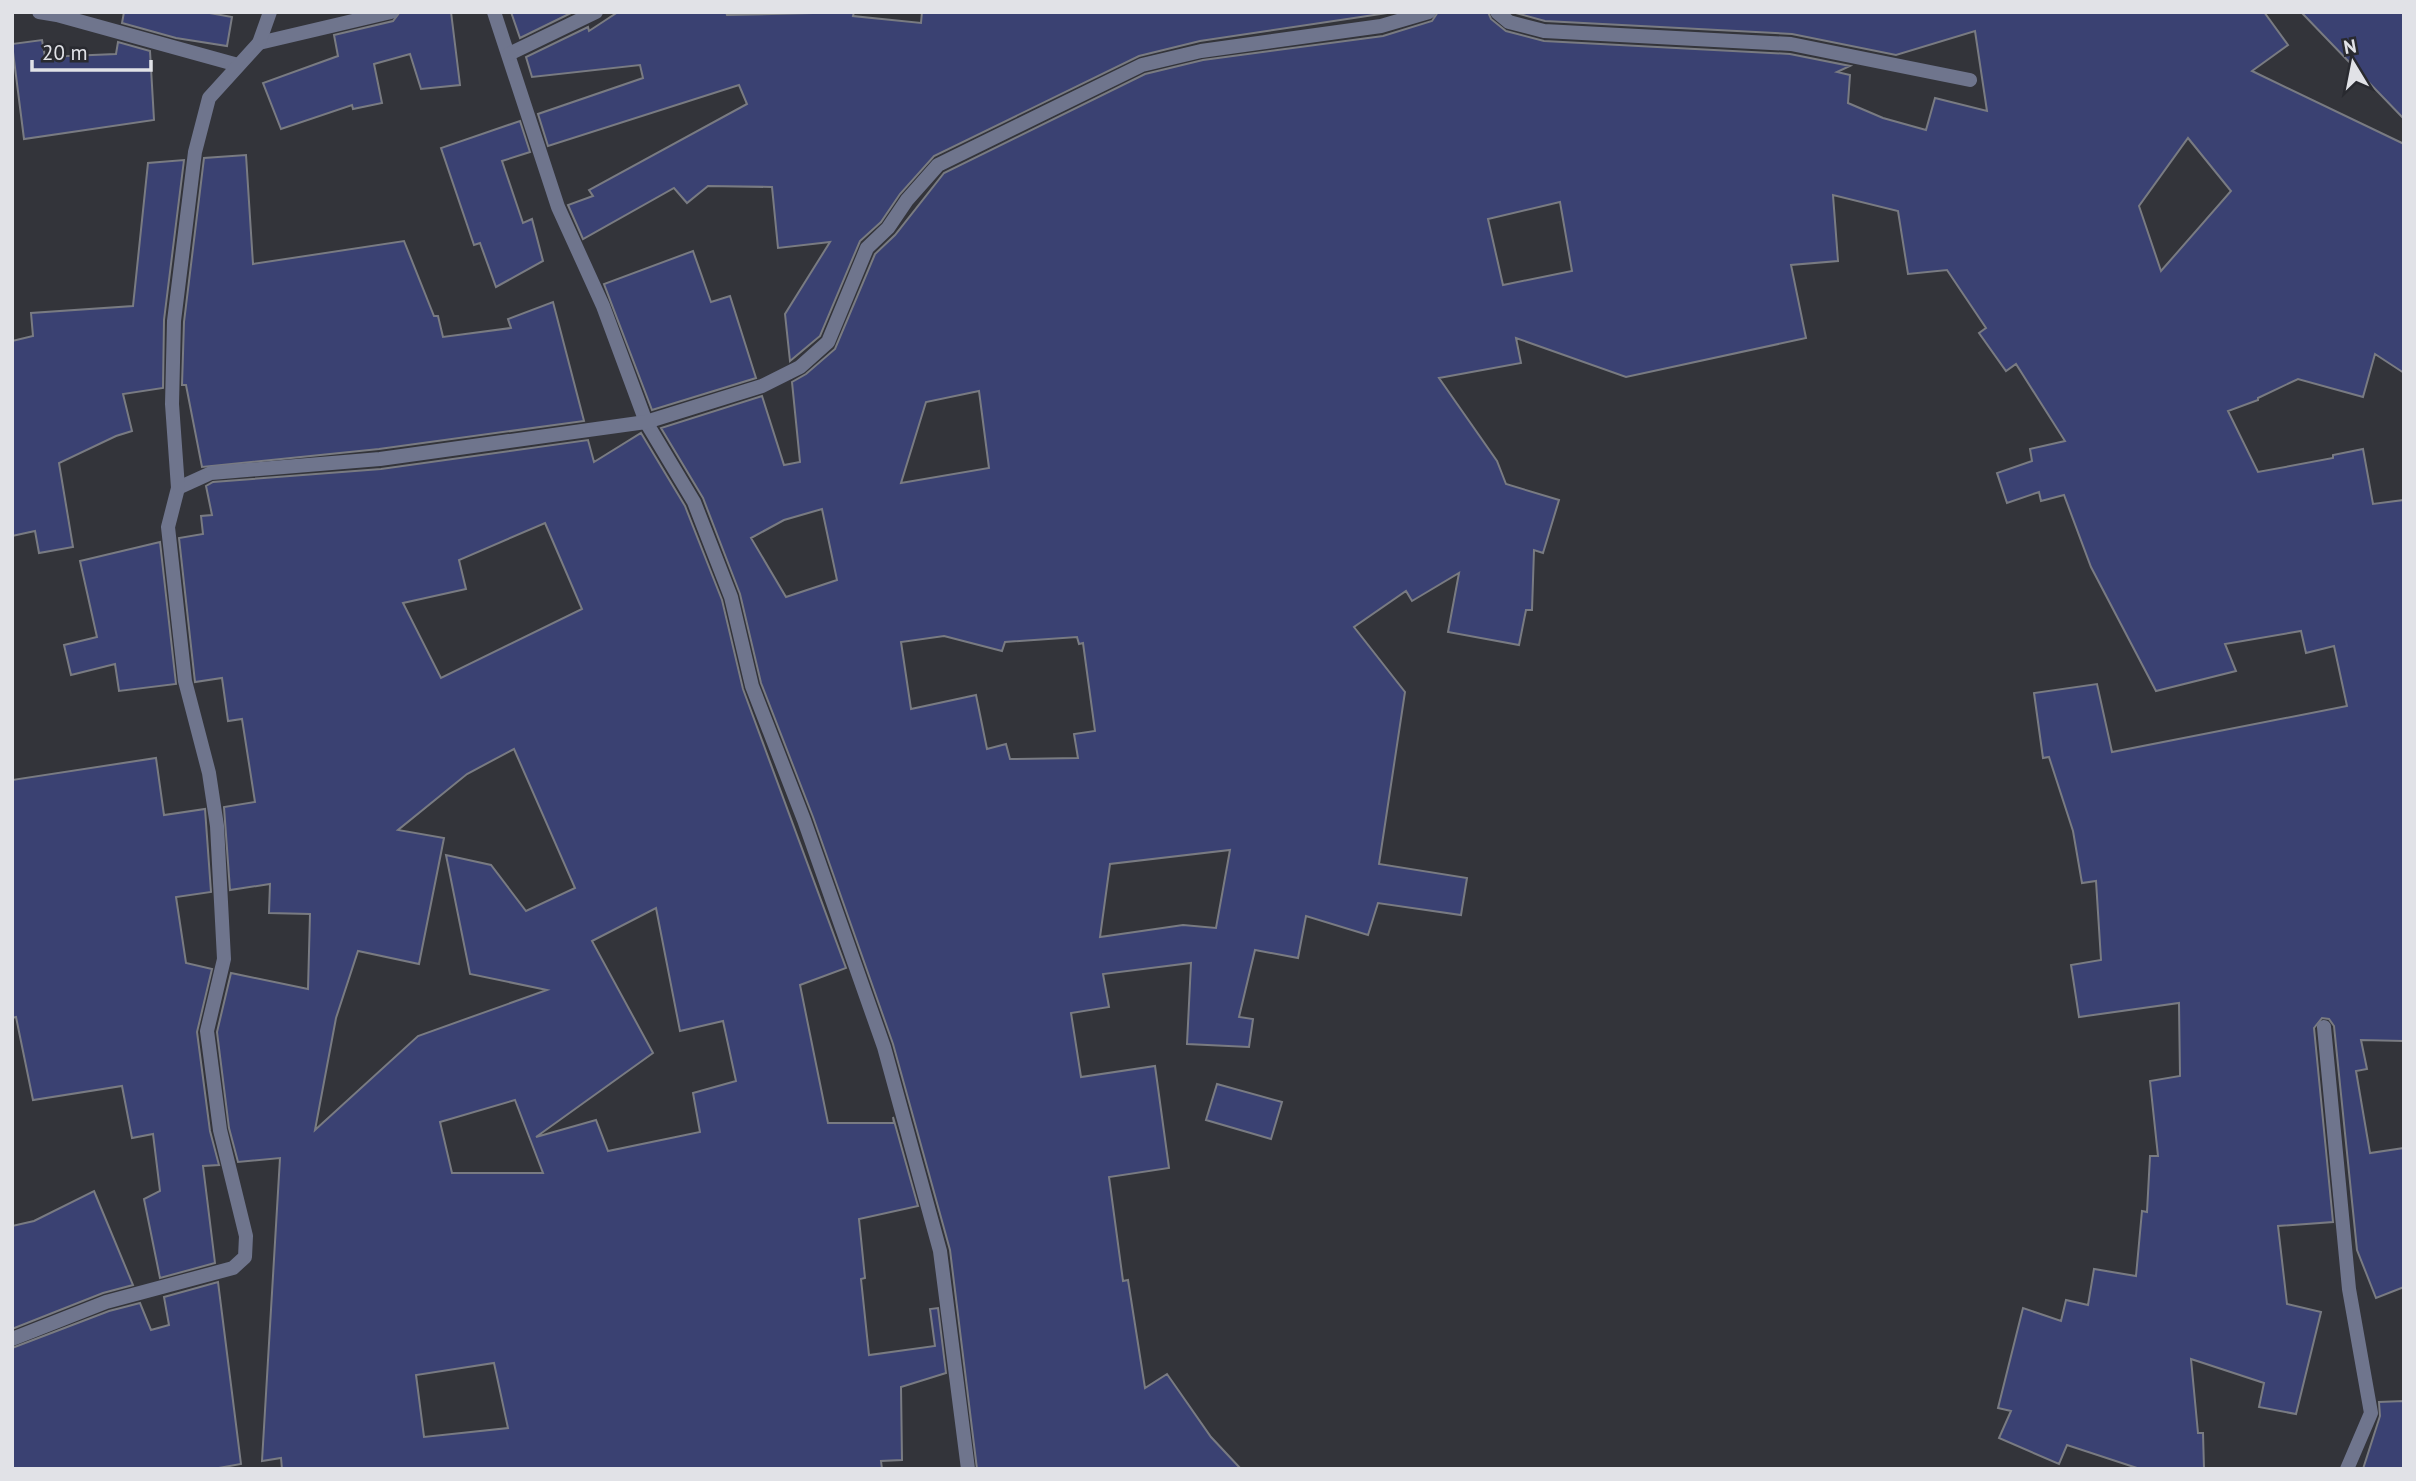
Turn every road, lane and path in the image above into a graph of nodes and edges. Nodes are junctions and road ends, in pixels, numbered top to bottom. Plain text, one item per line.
1 (39, 12) edge
2 (270, 12) edge
3 (391, 12) edge
4 (494, 12) edge
5 (596, 12) edge
6 (1429, 12) edge
7 (1497, 12) edge
8 (259, 43) junction
9 (509, 54) junction
10 (238, 65) junction
11 (1970, 80) dead end
12 (646, 422) junction
13 (178, 488) junction
14 (2324, 1027) dead end
15 (12, 1339) edge
16 (968, 1469) edge
17 (2347, 1469) edge

1 - 10 street
2 - 8 street
3 - 8 street
4 - 9 street
5 - 9 street
6 - 12 street
7 - 11 street
8 - 10 street
9 - 12 street
10 - 13 street
12 - 13 street
12 - 16 street
13 - 15 street
14 - 17 street

